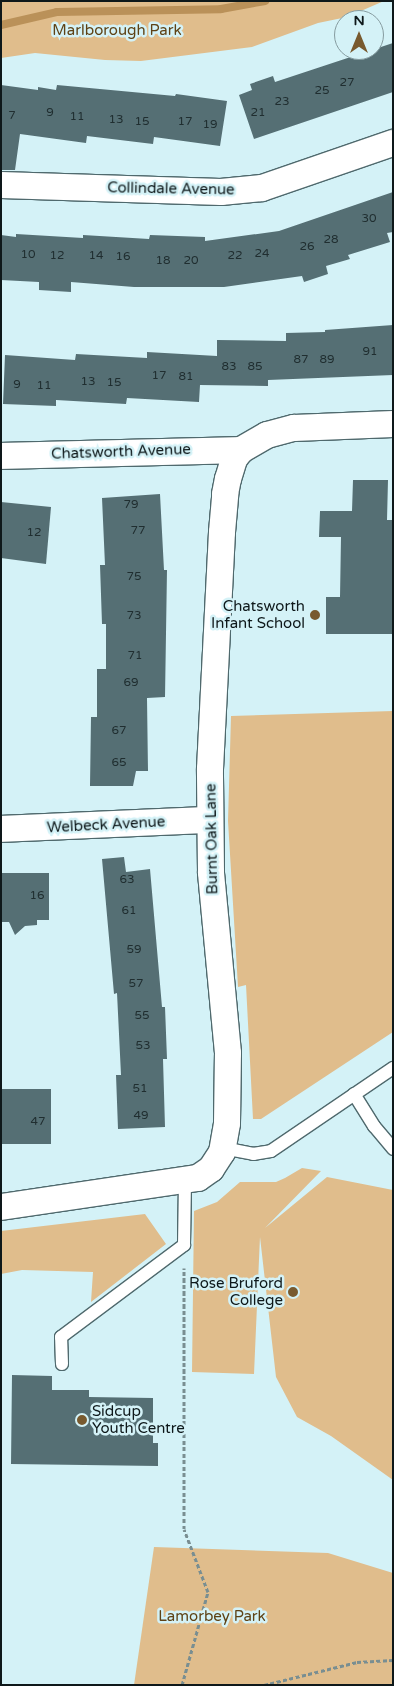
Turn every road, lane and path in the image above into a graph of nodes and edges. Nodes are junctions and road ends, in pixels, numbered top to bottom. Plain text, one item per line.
1 (393, 143) edge
2 (1, 185) edge
3 (393, 424) edge
4 (241, 450) junction
5 (1, 456) edge
6 (210, 820) junction
7 (1, 829) edge
8 (393, 1068) edge
9 (354, 1094) junction
10 (224, 1148) junction
11 (393, 1149) edge
12 (185, 1181) junction
13 (1, 1207) edge
14 (184, 1245) junction
15 (62, 1364) dead end
16 (393, 1660) edge
17 (182, 1685) edge
18 (264, 1685) edge

1 - 2 street, Collindale Avenue
3 - 4 street
4 - 5 street, Chatsworth Avenue
4 - 6 street, Burnt Oak Lane
6 - 7 street, Welbeck Avenue
6 - 10 street, Burnt Oak Lane
8 - 9 lane
9 - 10 lane
9 - 11 lane
10 - 12 street, Burnt Oak Lane
12 - 13 street, Burnt Oak Lane
12 - 14 lane
14 - 15 lane
14 - 17 path
16 - 18 path

